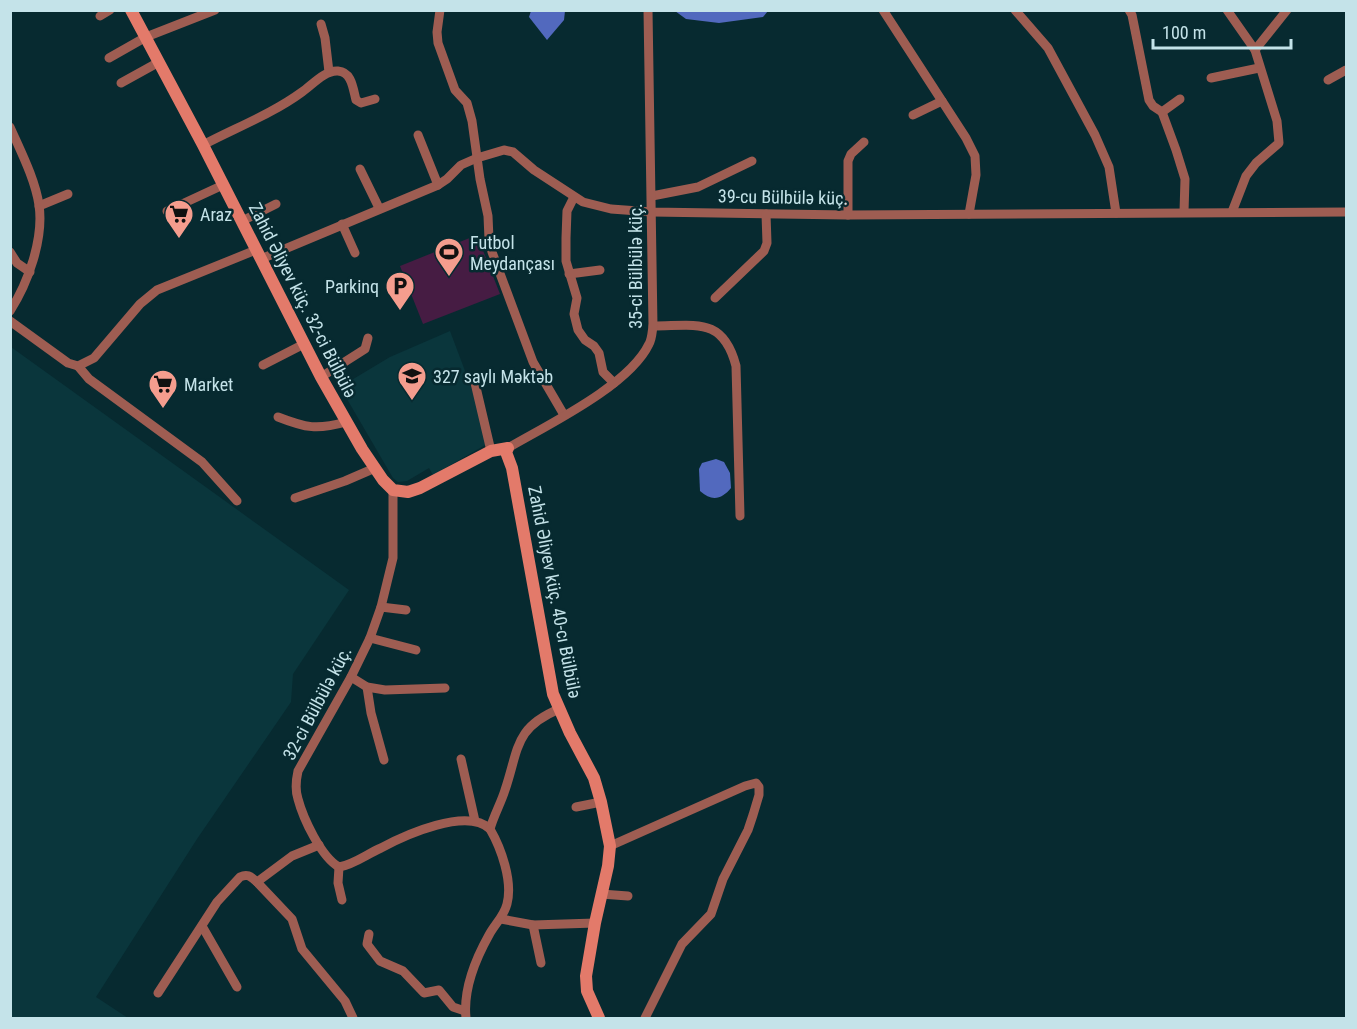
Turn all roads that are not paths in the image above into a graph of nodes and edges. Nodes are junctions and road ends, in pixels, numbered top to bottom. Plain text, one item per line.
1 (110, 10) edge
2 (131, 10) edge
3 (215, 10) edge
4 (440, 10) edge
5 (648, 10) edge
6 (883, 10) edge
7 (1015, 10) edge
8 (1129, 10) edge
9 (1227, 10) edge
10 (1287, 10) edge
11 (100, 16) dead end
12 (321, 24) dead end
13 (146, 37) junction
14 (1255, 50) junction
15 (109, 58) dead end
16 (159, 62) junction
17 (1259, 68) junction
18 (1347, 70) edge
19 (329, 72) junction
20 (1211, 78) dead end
21 (1328, 80) dead end
22 (121, 82) dead end
23 (375, 99) dead end
24 (1180, 99) dead end
25 (942, 101) junction
26 (1161, 112) junction
27 (913, 115) dead end
28 (10, 127) edge
29 (418, 135) dead end
30 (864, 142) dead end
31 (203, 145) junction
32 (477, 158) junction
33 (752, 161) dead end
34 (360, 169) dead end
35 (438, 184) junction
36 (224, 185) junction
37 (68, 194) dead end
38 (652, 196) junction
39 (574, 197) junction
40 (276, 204) dead end
41 (39, 206) junction
42 (379, 208) junction
43 (167, 211) dead end
44 (652, 212) junction
45 (1184, 212) junction
46 (1232, 212) junction
47 (1347, 212) edge
48 (1116, 213) junction
49 (766, 214) junction
50 (969, 214) junction
51 (848, 215) junction
52 (242, 221) junction
53 (342, 224) junction
54 (10, 252) edge
55 (355, 253) dead end
56 (259, 255) junction
57 (600, 270) dead end
58 (30, 272) junction
59 (569, 274) junction
60 (715, 298) dead end
61 (10, 311) edge
62 (10, 321) edge
63 (653, 326) junction
64 (368, 338) dead end
65 (304, 344) junction
66 (263, 365) dead end
67 (78, 366) junction
68 (321, 377) junction
69 (475, 383) dead end
70 (614, 383) junction
71 (564, 415) junction
72 (278, 417) dead end
73 (346, 422) junction
74 (508, 448) junction
75 (491, 451) junction
76 (375, 468) junction
77 (393, 490) junction
78 (295, 498) dead end
79 (237, 501) dead end
80 (740, 516) dead end
81 (381, 607) junction
82 (406, 610) dead end
83 (370, 638) junction
84 (416, 650) dead end
85 (351, 677) junction
86 (367, 687) junction
87 (445, 688) dead end
88 (559, 709) junction
89 (384, 759) dead end
90 (461, 759) dead end
91 (601, 802) junction
92 (576, 807) dead end
93 (475, 822) junction
94 (490, 828) junction
95 (318, 844) junction
96 (610, 846) junction
97 (339, 867) junction
98 (257, 882) junction
99 (601, 894) junction
100 (628, 896) dead end
101 (342, 900) dead end
102 (501, 919) junction
103 (595, 922) junction
104 (533, 925) junction
105 (202, 926) junction
106 (369, 934) dead end
107 (541, 963) dead end
108 (237, 987) dead end
109 (158, 993) dead end
110 (465, 1015) edge
111 (353, 1018) edge
112 (599, 1018) edge
113 (645, 1018) edge

1 - 11 street
2 - 13 street, Zahid Əliyev küç. 32-ci Bülbülə
3 - 13 street
4 - 32 street
5 - 38 street, 35-ci Bülbülə küç.
6 - 25 street
7 - 48 street
8 - 26 street
9 - 14 street
10 - 14 street
12 - 19 street
13 - 15 street
13 - 16 street, Zahid Əliyev küç. 32-ci Bülbülə
14 - 17 street
16 - 22 street
16 - 31 street, Zahid Əliyev küç. 32-ci Bülbülə
17 - 20 street
17 - 46 street
18 - 21 street
19 - 23 street
19 - 31 street
24 - 26 street
25 - 27 street
25 - 50 street
26 - 45 street
28 - 41 street
29 - 35 street
30 - 51 street
31 - 36 street, Zahid Əliyev küç. 32-ci Bülbülə
32 - 35 street, 39-cu Bülbülə küç.
32 - 39 street, 39-cu Bülbülə küç.
32 - 71 street
33 - 38 street
34 - 42 street
35 - 42 street, 39-cu Bülbülə küç.
36 - 43 street
36 - 52 street, Zahid Əliyev küç. 32-ci Bülbülə
37 - 41 street
38 - 44 street, 35-ci Bülbülə küç.
39 - 44 street, 39-cu Bülbülə küç.
39 - 59 street
40 - 52 street
41 - 58 street
42 - 53 street, 39-cu Bülbülə küç.
44 - 49 street, 39-cu Bülbülə küç.
44 - 63 street, 35-ci Bülbülə küç.
45 - 46 street, 39-cu Bülbülə küç.
45 - 48 street, 39-cu Bülbülə küç.
46 - 47 street, 39-cu Bülbülə küç.
48 - 50 street, 39-cu Bülbülə küç.
49 - 51 street, 39-cu Bülbülə küç.
49 - 60 street
50 - 51 street, 39-cu Bülbülə küç.
52 - 56 street, Zahid Əliyev küç. 32-ci Bülbülə
53 - 55 street
53 - 56 street, 39-cu Bülbülə küç.
54 - 58 street
56 - 65 street, Zahid Əliyev küç. 32-ci Bülbülə
56 - 67 street, 39-cu Bülbülə küç.
57 - 59 street
58 - 61 street
59 - 70 street
62 - 67 street
63 - 70 street, 35-ci Bülbülə küç.
63 - 80 street
64 - 68 street
65 - 66 street
65 - 68 street, Zahid Əliyev küç. 32-ci Bülbülə
67 - 79 street
68 - 73 street, Zahid Əliyev küç. 32-ci Bülbülə
69 - 75 street
70 - 71 street, 35-ci Bülbülə küç.
71 - 74 street, 35-ci Bülbülə küç.
72 - 73 street
73 - 76 street, Zahid Əliyev küç. 32-ci Bülbülə
74 - 75 street
74 - 88 street, Zahid Əliyev küç. 40-cı Bülbülə
75 - 77 street
76 - 77 street, Zahid Əliyev küç. 32-ci Bülbülə
76 - 78 street
77 - 81 street, 32-ci Bülbülə küç.
81 - 82 street
81 - 83 street, 32-ci Bülbülə küç.
83 - 84 street
83 - 85 street, 32-ci Bülbülə küç.
85 - 86 street
85 - 95 street, 32-ci Bülbülə küç.
86 - 87 street
86 - 89 street
88 - 91 street, Zahid Əliyev küç. 40-cı Bülbülə
88 - 94 street
90 - 93 street
91 - 92 street
91 - 96 street, Zahid Əliyev küç. 40-cı Bülbülə
93 - 94 street
93 - 97 street
94 - 102 street
95 - 97 street, 32-ci Bülbülə küç.
95 - 98 street
96 - 99 street, Zahid Əliyev küç. 40-cı Bülbülə
96 - 113 street
97 - 101 street
98 - 105 street
98 - 111 street
99 - 100 street
99 - 103 street, Zahid Əliyev küç. 40-cı Bülbülə
102 - 104 street
102 - 110 street
103 - 104 street
103 - 112 street, Zahid Əliyev küç. 40-cı Bülbülə
104 - 107 street
105 - 108 street
105 - 109 street
106 - 110 street

